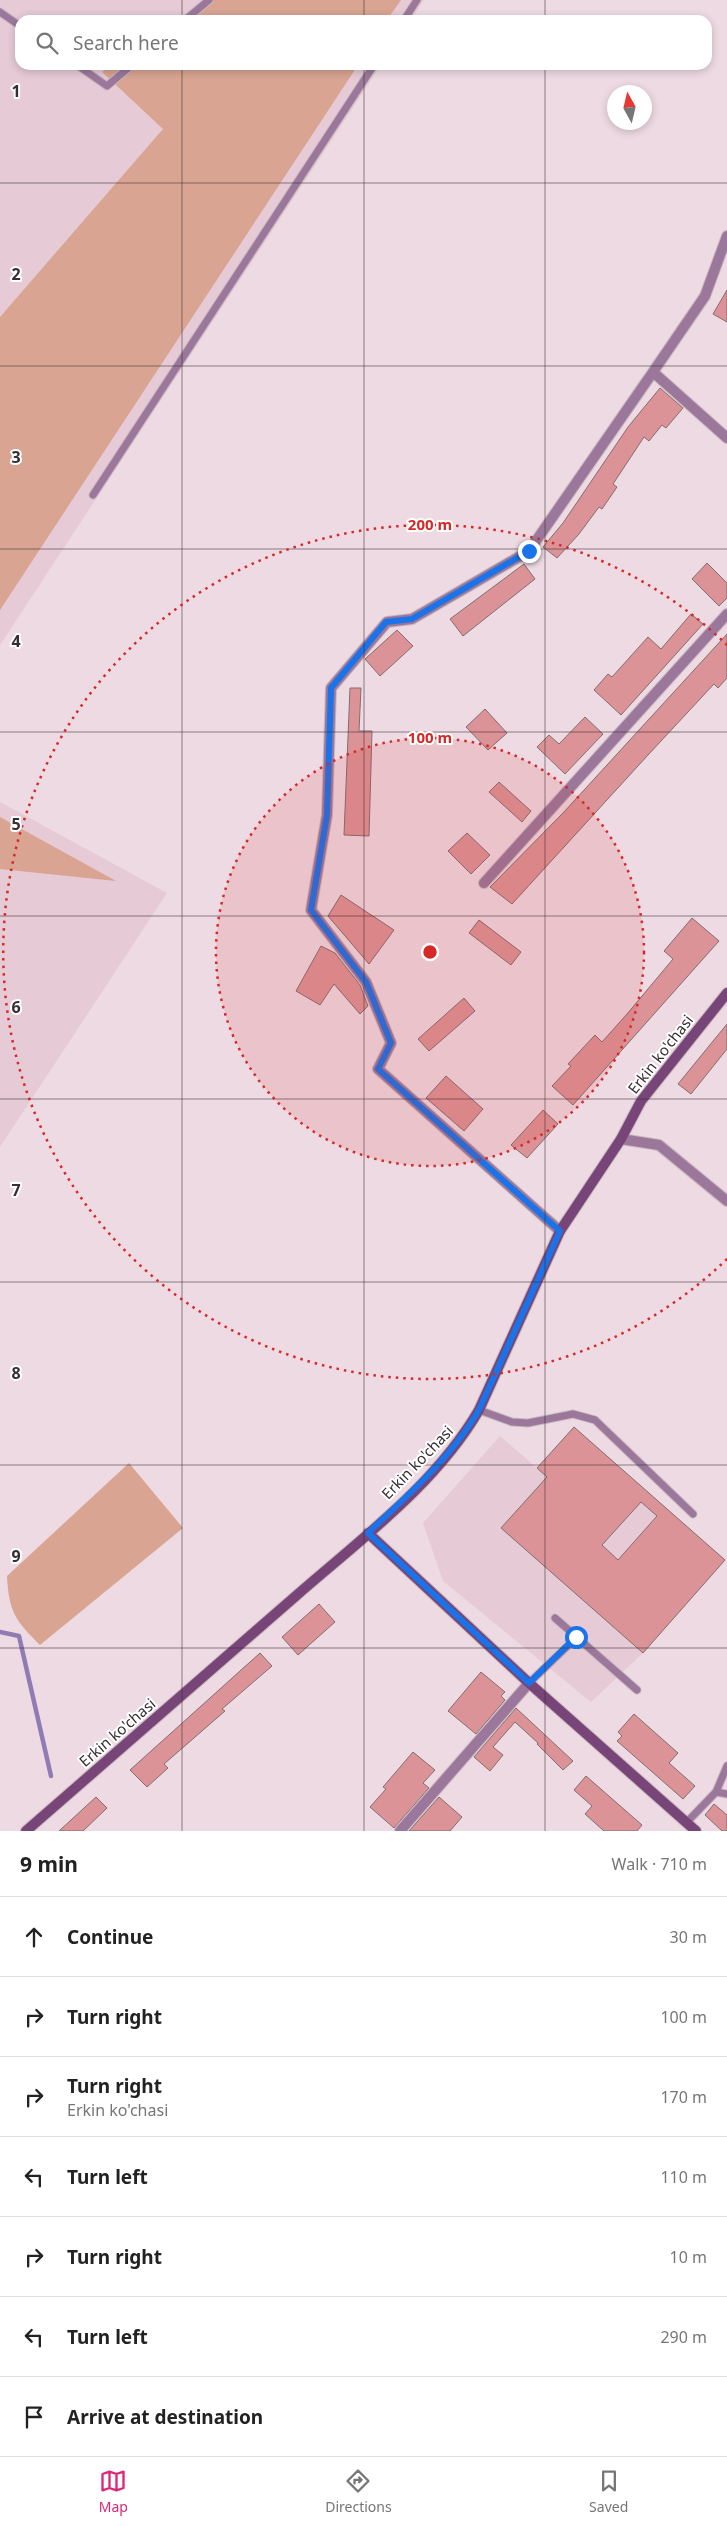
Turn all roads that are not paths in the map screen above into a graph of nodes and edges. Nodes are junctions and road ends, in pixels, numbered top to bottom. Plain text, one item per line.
1 (209, 0) edge
2 (417, 0) edge
3 (0, 12) edge
4 (191, 15) edge
5 (407, 15) edge
6 (15, 22) edge
7 (83, 70) edge
8 (126, 70) edge
9 (371, 70) edge
10 (727, 236) edge
11 (654, 372) junction
12 (727, 438) edge
13 (92, 495) dead end
14 (727, 614) edge
15 (484, 883) dead end
16 (727, 993) edge
17 (622, 1139) junction
18 (727, 1201) edge
19 (560, 1231) junction
20 (479, 1410) junction
21 (693, 1514) dead end
22 (368, 1533) junction
23 (555, 1618) dead end
24 (576, 1637) junction
25 (529, 1683) junction
26 (637, 1690) dead end
27 (727, 1766) edge
28 (716, 1792) junction
29 (727, 1794) edge
30 (686, 1823) junction
31 (26, 1831) edge
32 (400, 1831) edge
33 (696, 1831) edge

1 - 4 lane
2 - 5 lane
3 - 6 lane
7 - 8 lane
9 - 13 lane
10 - 11 street
11 - 12 street
11 - 19 street
14 - 15 street
16 - 17 main road, Erkin ko'chasi
17 - 18 street
17 - 19 main road, Erkin ko'chasi
19 - 20 main road, Erkin ko'chasi
20 - 21 lane
20 - 22 main road, Erkin ko'chasi
22 - 25 main road
22 - 31 main road, Erkin ko'chasi
23 - 24 lane
24 - 25 lane
24 - 26 lane
25 - 30 main road
25 - 32 street
27 - 28 lane
28 - 29 lane
28 - 30 lane
30 - 33 main road

